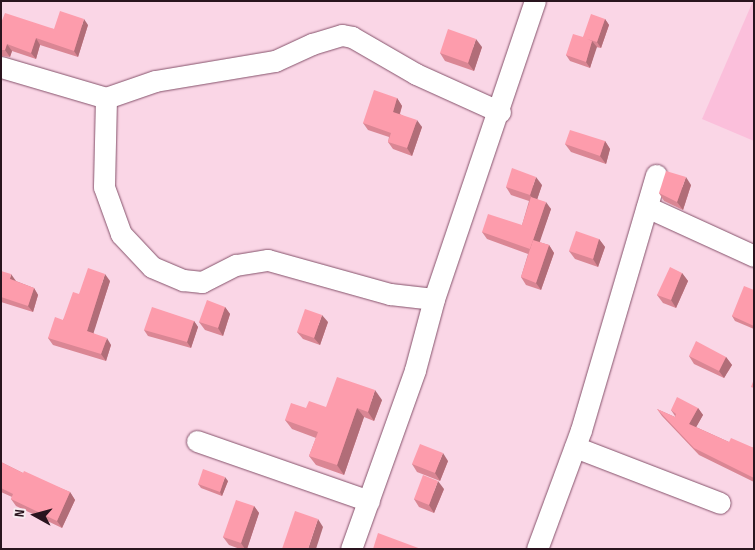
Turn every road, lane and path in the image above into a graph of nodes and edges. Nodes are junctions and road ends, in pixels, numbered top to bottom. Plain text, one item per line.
1 (535, 1) edge
2 (1, 67) edge
3 (106, 98) junction
4 (500, 112) junction
5 (656, 175) dead end
6 (647, 207) junction
7 (754, 256) edge
8 (434, 299) junction
9 (197, 441) dead end
10 (575, 447) junction
11 (369, 501) junction
12 (720, 503) dead end
13 (351, 549) edge
14 (537, 549) edge

1 - 4 street
2 - 3 street
3 - 4 street
3 - 8 street
4 - 8 street
5 - 6 street
6 - 7 street
6 - 10 street
8 - 11 street
9 - 11 street
10 - 12 street
10 - 14 street
11 - 13 street

